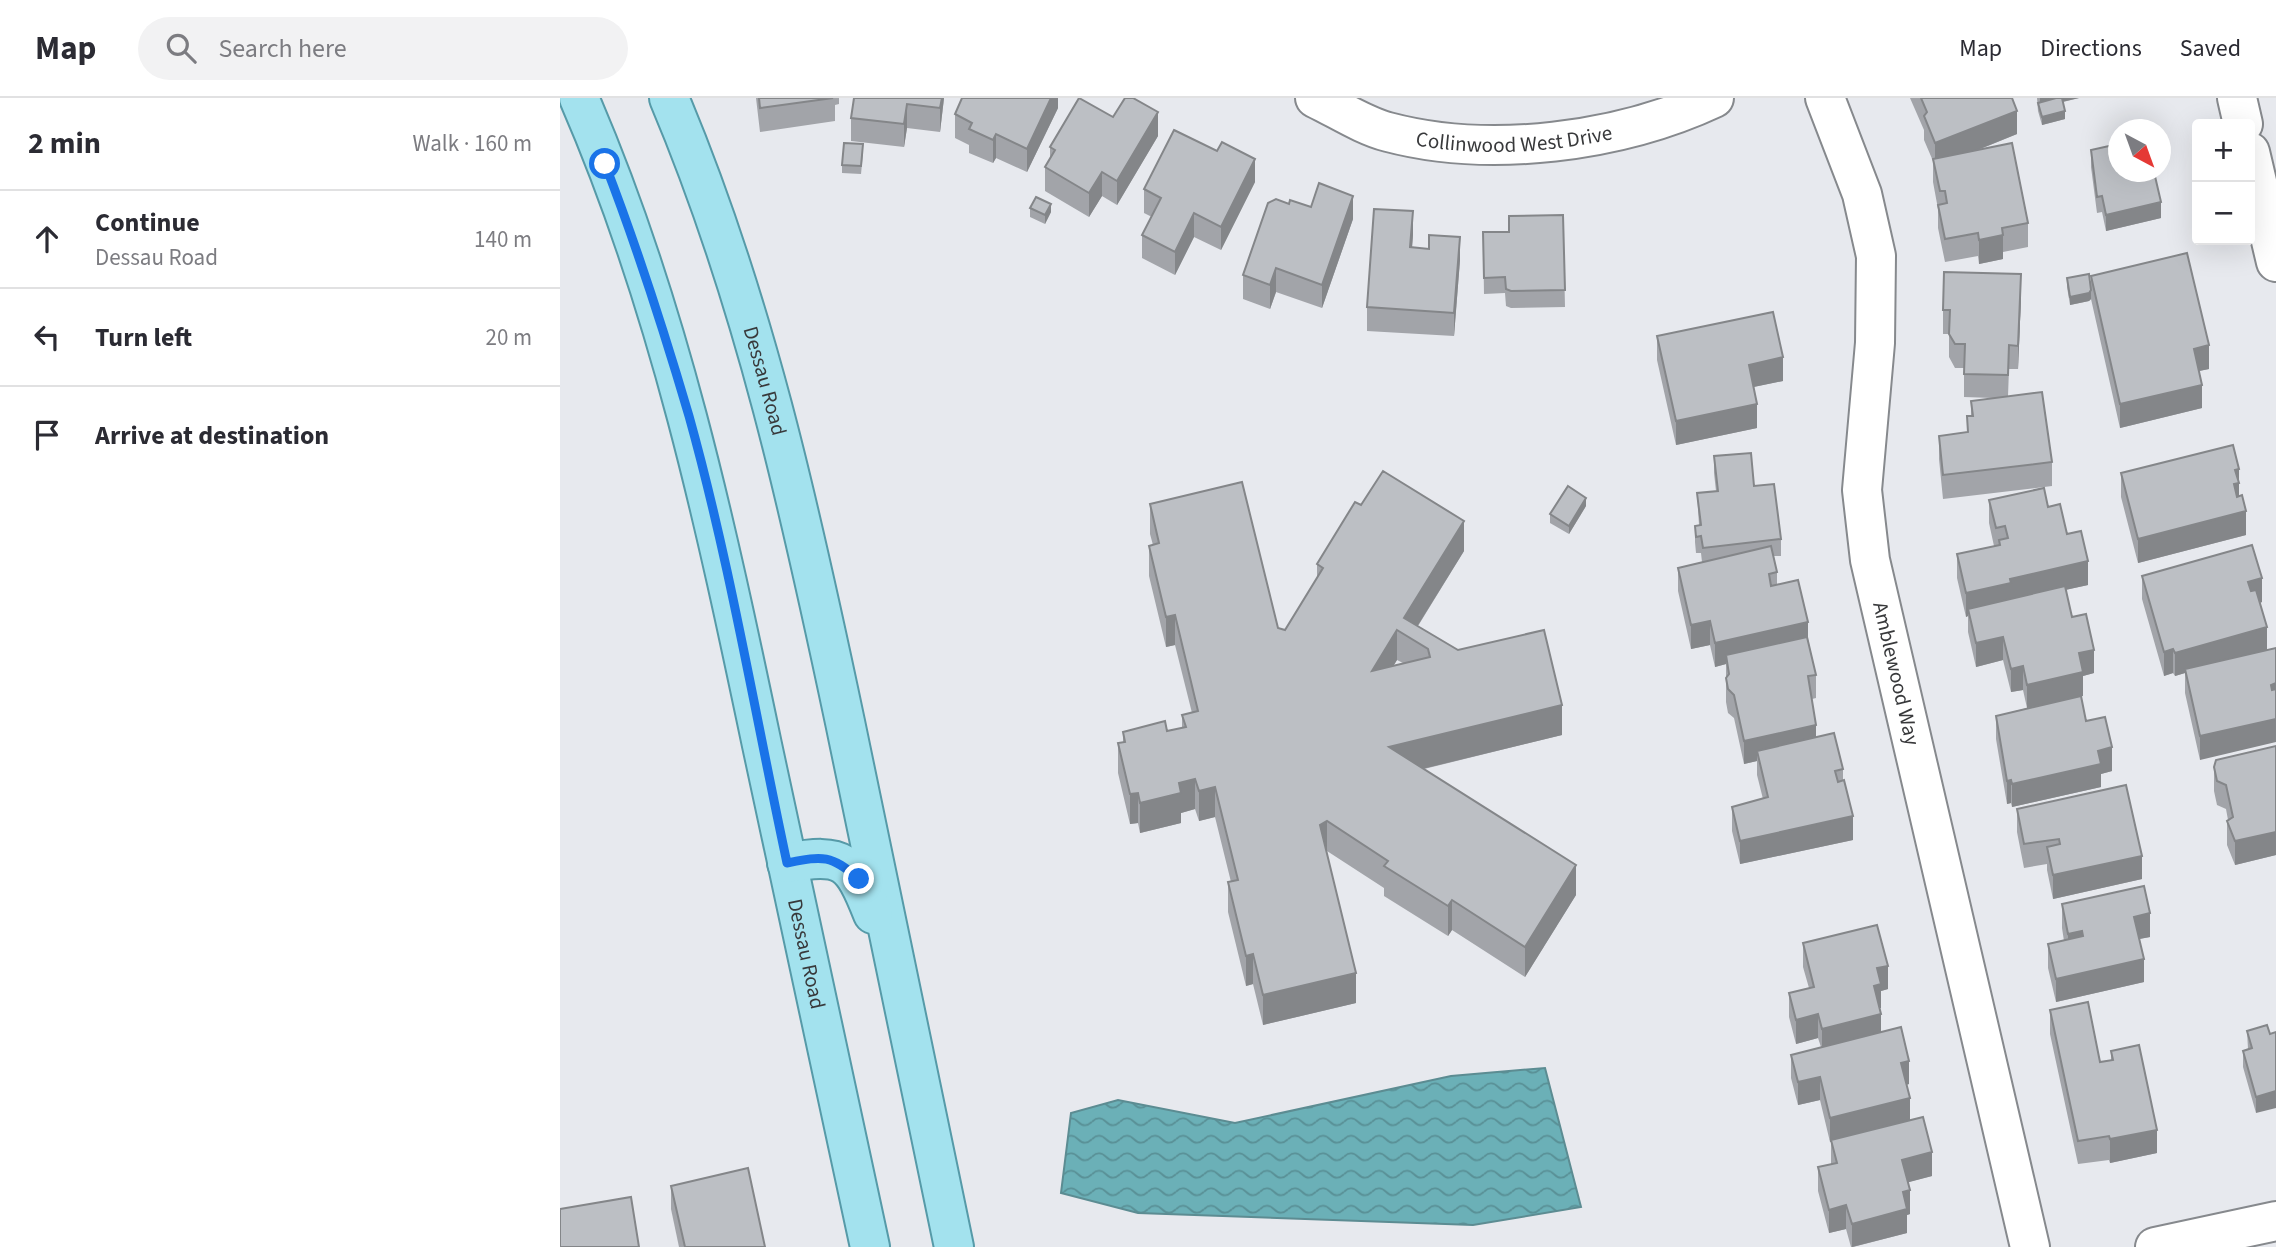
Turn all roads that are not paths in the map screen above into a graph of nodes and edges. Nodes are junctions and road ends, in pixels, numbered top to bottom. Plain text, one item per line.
1 (579, 98) edge
2 (670, 98) edge
3 (1315, 98) edge
4 (1714, 98) edge
5 (1825, 98) edge
6 (2237, 98) edge
7 (2242, 119) edge
8 (2255, 173) edge
9 (2276, 262) edge
10 (787, 863) junction
11 (899, 978) junction
12 (2276, 1221) edge
13 (870, 1247) edge
14 (954, 1247) edge
15 (2030, 1247) edge
16 (2155, 1247) edge

1 - 10 main road, Dessau Road
2 - 11 main road, Dessau Road
3 - 4 street, Collinwood West Drive
5 - 15 street, Amblewood Way
6 - 7 street
8 - 9 street
10 - 11 main road
10 - 13 main road, Dessau Road
11 - 14 main road, Dessau Road
12 - 16 street

